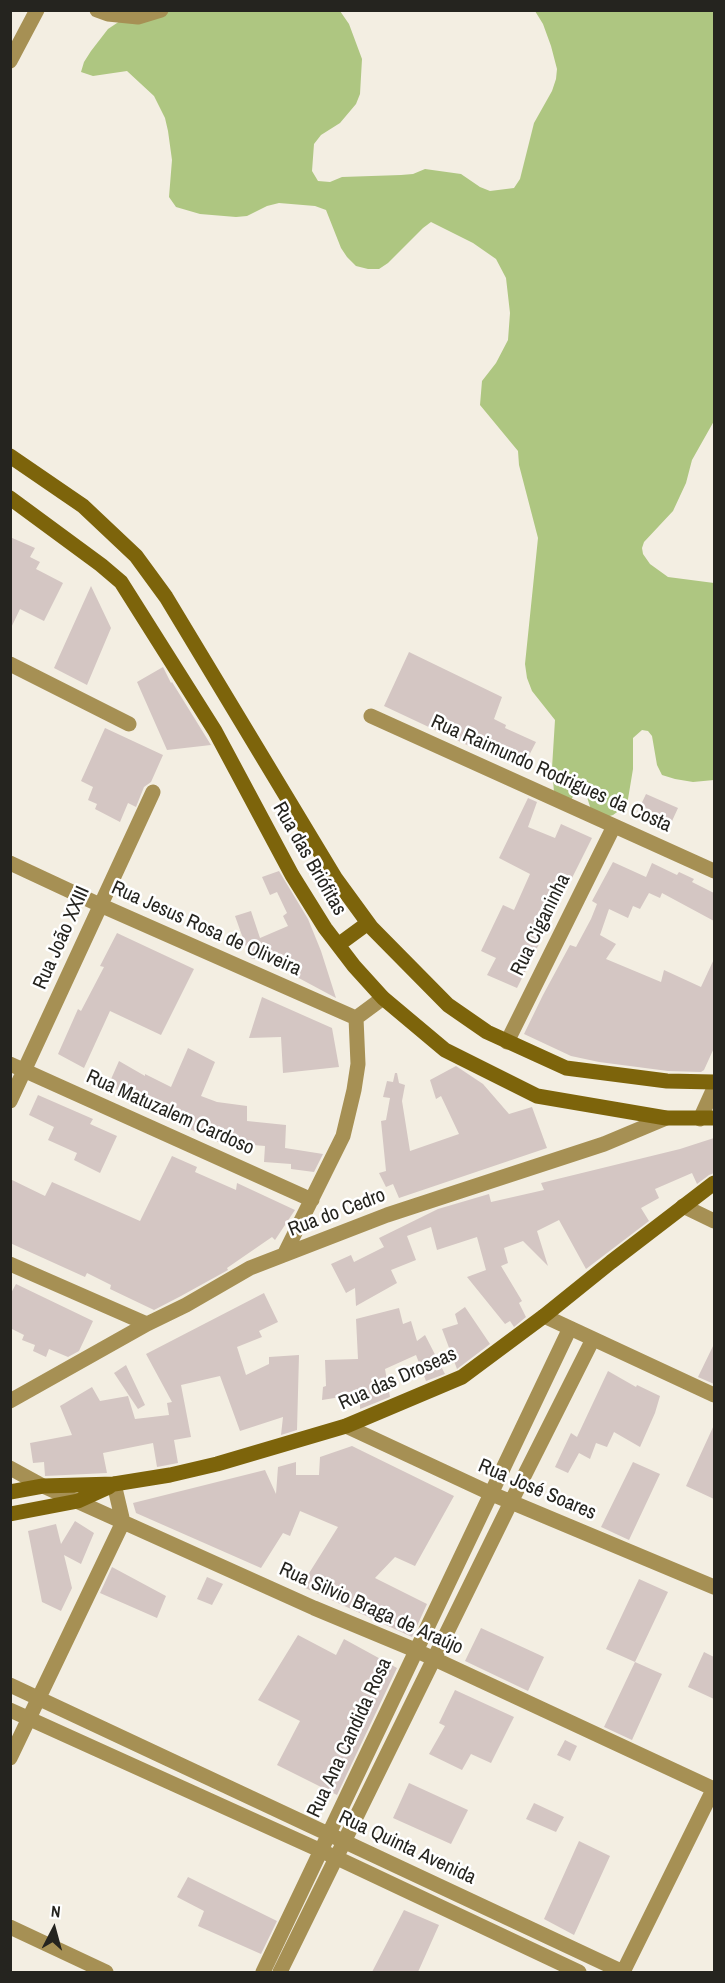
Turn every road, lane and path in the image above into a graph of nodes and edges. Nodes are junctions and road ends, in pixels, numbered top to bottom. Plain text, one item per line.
1 (37, 10) edge
2 (97, 10) edge
3 (161, 10) edge
4 (10, 61) edge
5 (11, 456) edge
6 (10, 498) edge
7 (10, 664) edge
8 (371, 716) dead end
9 (129, 724) dead end
10 (153, 792) dead end
11 (614, 826) junction
12 (10, 862) edge
13 (714, 871) edge
14 (100, 905) junction
15 (368, 923) junction
16 (338, 945) junction
17 (383, 998) junction
18 (356, 1018) junction
19 (507, 1042) junction
20 (10, 1064) edge
21 (26, 1071) junction
22 (714, 1082) edge
23 (714, 1088) edge
24 (10, 1101) edge
25 (707, 1118) edge
26 (666, 1119) junction
27 (714, 1182) edge
28 (312, 1200) junction
29 (683, 1206) junction
30 (714, 1221) edge
31 (284, 1255) junction
32 (10, 1264) edge
33 (544, 1316) junction
34 (147, 1324) junction
35 (570, 1328) junction
36 (592, 1339) junction
37 (714, 1395) edge
38 (10, 1401) edge
39 (346, 1426) junction
40 (10, 1468) edge
41 (114, 1484) junction
42 (43, 1486) junction
43 (10, 1492) edge
44 (492, 1494) junction
45 (78, 1501) junction
46 (511, 1502) junction
47 (10, 1514) edge
48 (123, 1522) junction
49 (714, 1587) edge
50 (415, 1650) junction
51 (435, 1660) junction
52 (10, 1684) edge
53 (40, 1699) junction
54 (10, 1710) edge
55 (30, 1720) junction
56 (10, 1758) edge
57 (714, 1788) edge
58 (328, 1834) junction
59 (344, 1841) junction
60 (320, 1851) junction
61 (337, 1858) junction
62 (10, 1927) edge
63 (106, 1972) edge
64 (263, 1972) edge
65 (280, 1972) edge
66 (579, 1972) edge
67 (623, 1972) edge

1 - 4 street
2 - 3 street
5 - 15 street, Rua das Briófitas
6 - 16 street, Rua das Briófitas
7 - 9 street
8 - 11 street, Rua Raimundo Rodrigues da Costa
10 - 14 street, Rua João XXIII
11 - 13 street, Rua Raimundo Rodrigues da Costa
11 - 19 street, Rua Ciganinha
12 - 14 street, Rua Jesus Rosa de Oliveira
14 - 18 street, Rua Jesus Rosa de Oliveira
14 - 21 street, Rua João XXIII
15 - 16 street
15 - 19 street, Rua das Briófitas
16 - 17 street, Rua das Briófitas
17 - 18 street
17 - 26 street, Rua das Briófitas
18 - 28 street
19 - 22 street, Rua das Briófitas
20 - 21 street, Rua Matuzalem Cardoso
21 - 24 street, Rua João XXIII
21 - 28 street, Rua Matuzalem Cardoso
23 - 25 street
25 - 26 street, Rua do Cedro
26 - 31 street, Rua do Cedro
27 - 29 street, Rua das Droseas
28 - 31 street
29 - 30 street
29 - 33 street, Rua das Droseas
31 - 34 street, Rua do Cedro
32 - 34 street
33 - 35 street
33 - 39 street, Rua das Droseas
34 - 38 street, Rua do Cedro
35 - 36 street
35 - 44 street, Rua Ana Candida Rosa
36 - 37 street
36 - 46 street, Rua Ana Candida Rosa
39 - 41 street, Rua das Droseas
39 - 44 street, Rua José Soares
40 - 42 street, Rua Silvio Braga de Araújo
41 - 42 street
41 - 45 street
41 - 48 street
42 - 43 street
42 - 45 street, Rua Silvio Braga de Araújo
44 - 46 street, Rua José Soares
44 - 50 street, Rua Ana Candida Rosa
45 - 47 street
45 - 48 street, Rua Silvio Braga de Araújo
46 - 49 street, Rua José Soares
46 - 51 street, Rua Ana Candida Rosa
48 - 50 street, Rua Silvio Braga de Araújo
48 - 53 street
50 - 51 street, Rua Silvio Braga de Araújo
50 - 58 street, Rua Ana Candida Rosa
51 - 57 street, Rua Silvio Braga de Araújo
51 - 59 street, Rua Ana Candida Rosa
52 - 53 street, Rua Quinta Avenida
53 - 55 street
53 - 58 street, Rua Quinta Avenida
54 - 55 street, Rua Quinta Avenida
55 - 56 street
55 - 60 street, Rua Quinta Avenida
57 - 67 street
58 - 59 street, Rua Quinta Avenida
58 - 60 street, Rua Ana Candida Rosa
59 - 61 street, Rua Ana Candida Rosa
59 - 67 street, Rua Quinta Avenida
60 - 61 street, Rua Quinta Avenida
60 - 64 street, Rua Ana Candida Rosa
61 - 65 street, Rua Ana Candida Rosa
61 - 66 street, Rua Quinta Avenida
62 - 63 street

